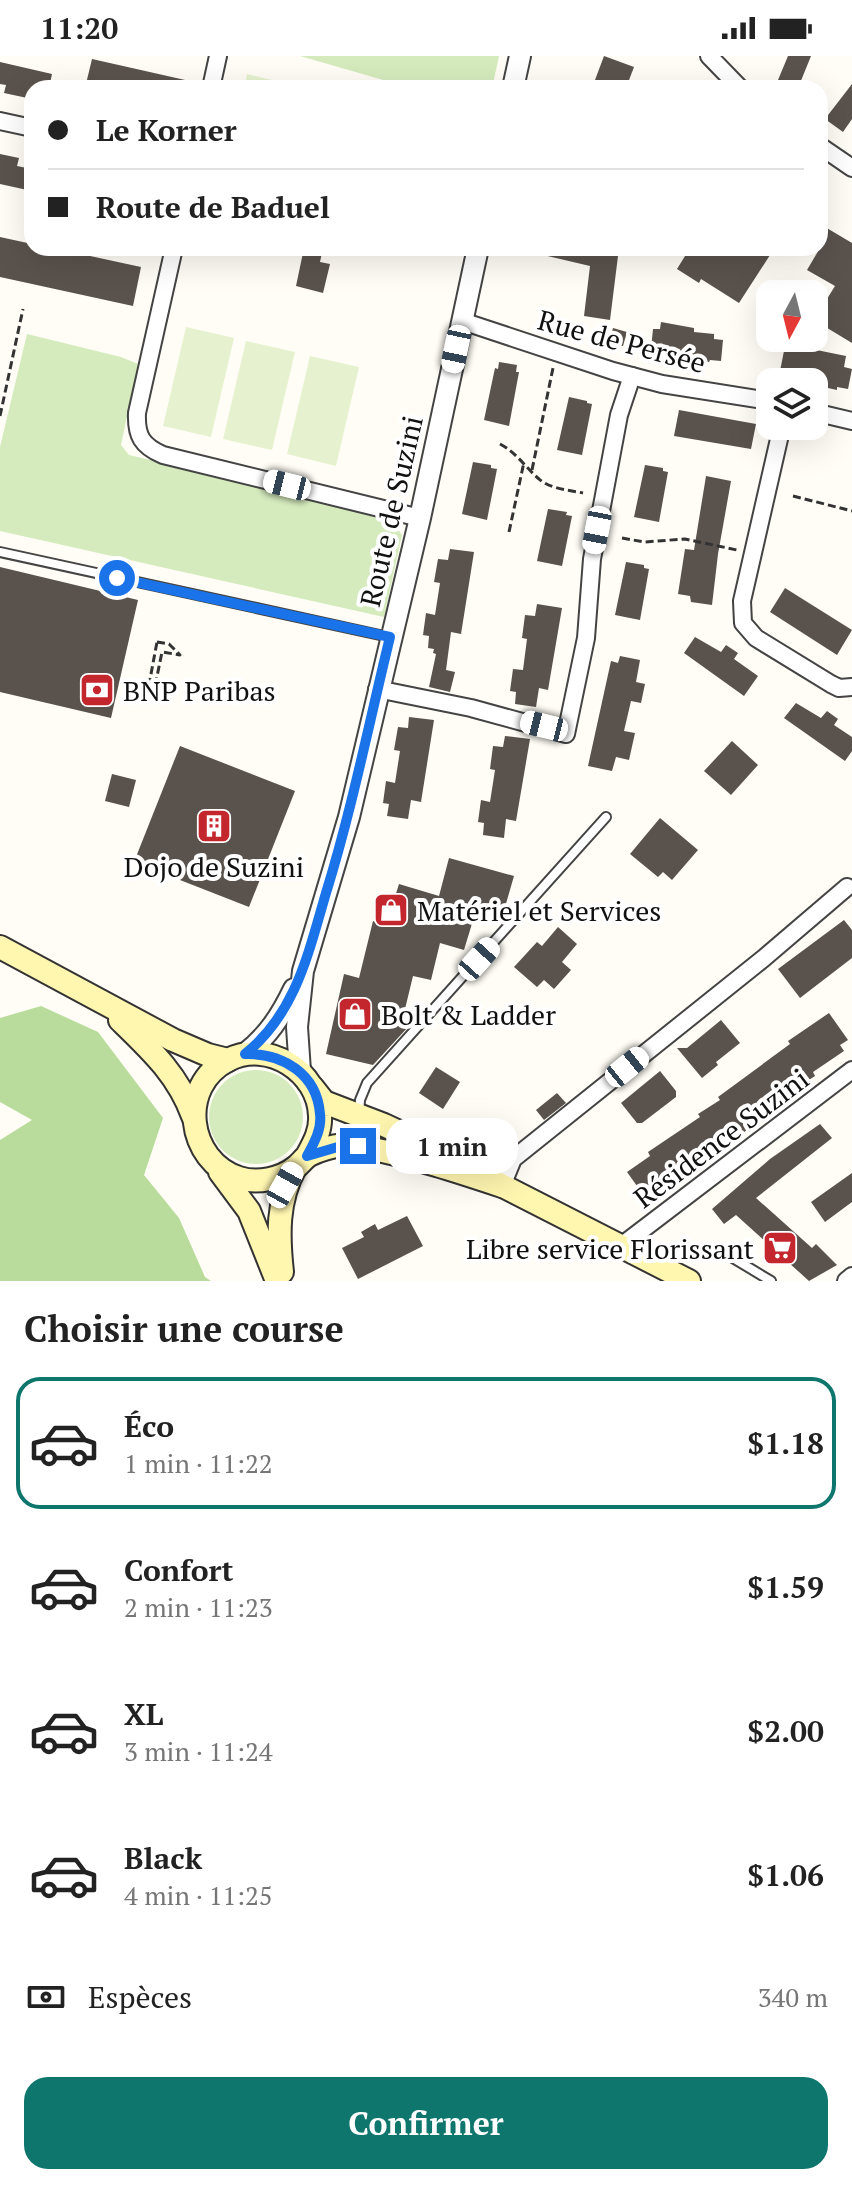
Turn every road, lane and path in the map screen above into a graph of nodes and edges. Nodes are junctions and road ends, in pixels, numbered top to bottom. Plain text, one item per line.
1 (218, 56) edge
2 (520, 56) edge
3 (709, 56) edge
4 (213, 80) edge
5 (515, 80) edge
6 (729, 80) edge
7 (0, 121) edge
8 (24, 126) edge
9 (828, 152) edge
10 (852, 168) edge
11 (172, 256) edge
12 (476, 256) edge
13 (23, 309) dead end
14 (462, 321) junction
15 (553, 368) dead end
16 (632, 376) junction
17 (756, 399) edge
18 (828, 415) edge
19 (0, 416) edge
20 (852, 421) edge
21 (779, 440) edge
22 (500, 444) dead end
23 (524, 462) junction
24 (532, 470) junction
25 (583, 493) dead end
26 (793, 496) dead end
27 (852, 511) edge
28 (420, 518) junction
29 (509, 532) dead end
30 (622, 538) dead end
31 (741, 551) dead end
32 (0, 552) edge
33 (390, 637) junction
34 (157, 642) joint
35 (852, 687) edge
36 (377, 689) junction
37 (606, 817) dead end
38 (847, 887) dead end
39 (0, 947) edge
40 (303, 971) junction
41 (102, 1003) junction
42 (236, 1057) junction
43 (852, 1070) edge
44 (306, 1079) junction
45 (193, 1116) junction
46 (359, 1117) junction
47 (301, 1162) junction
48 (217, 1168) junction
49 (502, 1186) junction
50 (621, 1246) junction
51 (733, 1258) dead end
52 (852, 1276) edge
53 (280, 1281) edge
54 (689, 1281) edge
55 (771, 1281) edge
56 (846, 1281) edge

1 - 4 street
2 - 5 street
3 - 6 street
7 - 8 street
9 - 10 street
11 - 28 street
12 - 14 street, Route de Suzini
13 - 19 path
14 - 16 street, Rue de Persée
14 - 28 street, Route de Suzini
15 - 24 path
16 - 17 street, Rue de Persée
16 - 36 street
18 - 20 street
21 - 35 street
22 - 23 path
23 - 24 path
23 - 29 path
24 - 25 path
26 - 27 path
28 - 33 street, Route de Suzini
30 - 31 path
32 - 33 lane
33 - 36 street, Route de Suzini
34 - 34 path
36 - 40 street, Route de Suzini
37 - 46 lane
38 - 49 street
39 - 41 main road
40 - 42 street, Route de Suzini
40 - 44 street, Route de Suzini
41 - 42 main road
41 - 45 main road
42 - 44 main road
42 - 45 main road
43 - 50 street, Résidence Suzini
44 - 46 main road
44 - 47 main road
45 - 48 main road
46 - 49 main road
47 - 48 main road
47 - 49 main road
47 - 53 main road
48 - 53 main road
49 - 50 main road
50 - 54 main road
51 - 55 lane
52 - 56 street

